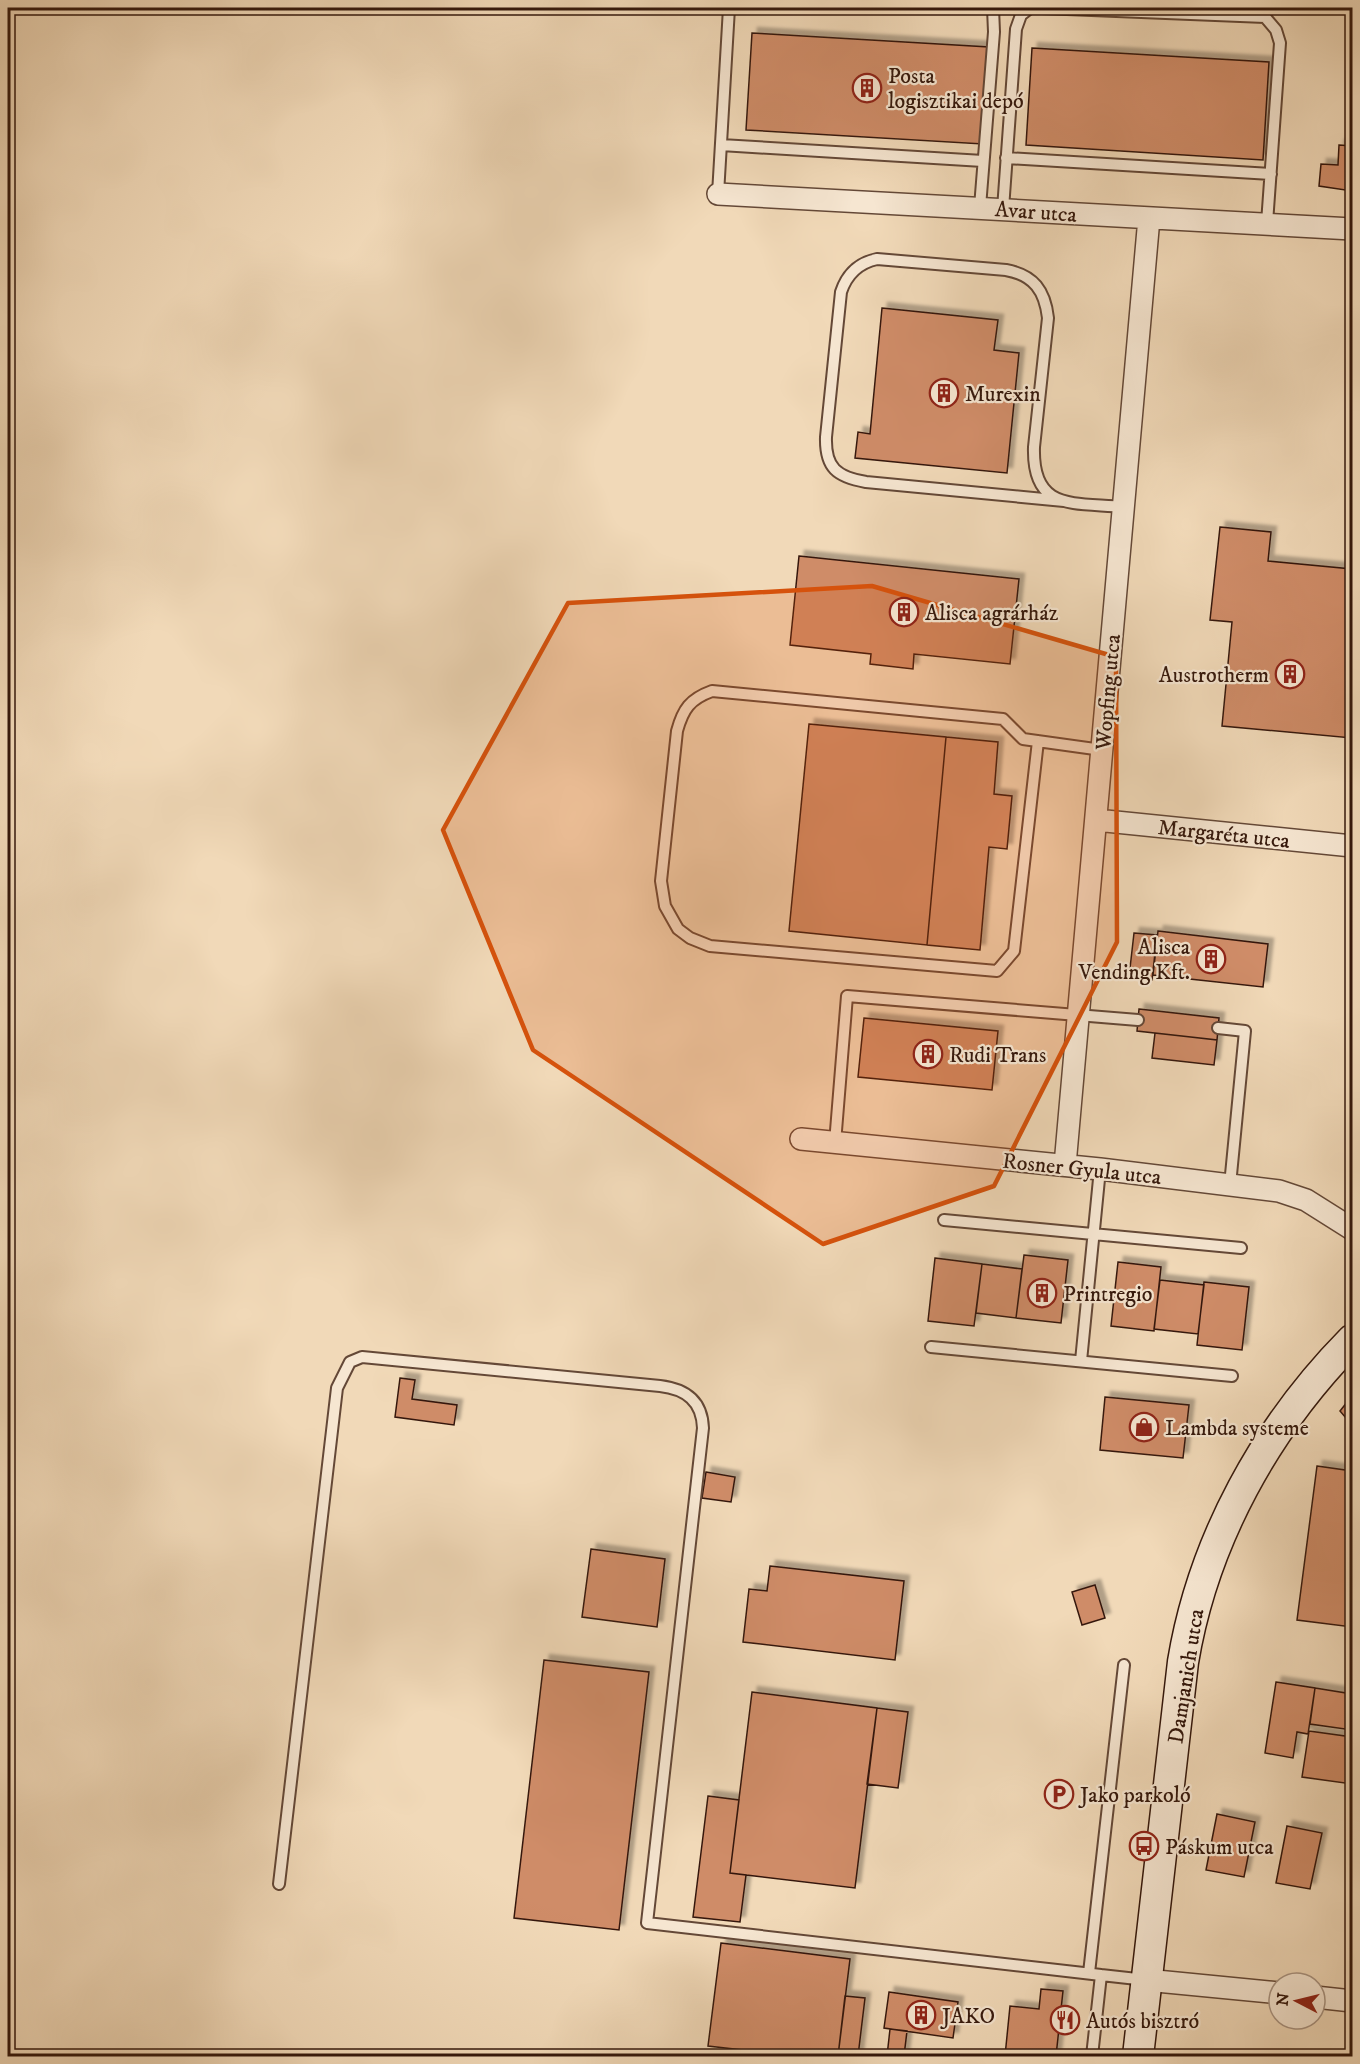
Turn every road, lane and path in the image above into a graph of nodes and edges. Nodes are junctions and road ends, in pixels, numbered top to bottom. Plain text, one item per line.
1 (729, 8) edge
2 (993, 8) edge
3 (1030, 8) edge
4 (1042, 8) edge
5 (721, 145) junction
6 (1006, 158) junction
7 (983, 161) junction
8 (1271, 174) junction
9 (718, 195) joint
10 (980, 207) junction
11 (1003, 209) junction
12 (1149, 218) junction
13 (1267, 223) junction
14 (1353, 229) edge
15 (1064, 501) junction
16 (1124, 507) junction
17 (1038, 741) junction
18 (1102, 750) junction
19 (1096, 820) junction
20 (1353, 846) edge
21 (1078, 1015) junction
22 (1138, 1020) dead end
23 (1218, 1028) dead end
24 (801, 1139) dead end
25 (835, 1143) junction
26 (1065, 1165) junction
27 (1100, 1169) junction
28 (1230, 1185) junction
29 (944, 1220) dead end
30 (1353, 1229) edge
31 (1094, 1234) junction
32 (1241, 1248) dead end
33 (1353, 1340) edge
34 (931, 1347) dead end
35 (1082, 1361) junction
36 (1232, 1376) dead end
37 (1124, 1665) dead end
38 (279, 1884) dead end
39 (1089, 1974) junction
40 (1101, 1975) junction
41 (1146, 1980) junction
42 (1267, 1992) edge
43 (1327, 1998) edge
44 (1353, 2001) edge
45 (1092, 2056) edge
46 (1138, 2056) edge

1 - 5 lane
2 - 7 lane
3 - 6 lane
4 - 8 lane
5 - 7 lane
5 - 9 lane
6 - 8 lane
6 - 11 lane
7 - 10 lane
8 - 13 lane
9 - 10 street, Avar utca
10 - 11 street, Avar utca
11 - 12 street, Avar utca
12 - 13 street, Avar utca
12 - 16 street, Wopfing utca
13 - 14 street, Avar utca
15 - 15 lane
15 - 16 lane
16 - 18 street, Wopfing utca
17 - 17 lane
17 - 18 lane
18 - 19 street, Wopfing utca
19 - 20 street, Margaréta utca
19 - 21 street, Wopfing utca
21 - 22 lane
21 - 25 lane
21 - 26 street, Wopfing utca
23 - 28 lane
24 - 25 street, Rosner Gyula utca
25 - 26 street, Rosner Gyula utca
26 - 27 street, Rosner Gyula utca
27 - 28 street, Rosner Gyula utca
27 - 31 lane
28 - 30 street, Rosner Gyula utca
29 - 31 lane
31 - 32 lane
31 - 35 lane
33 - 41 main road, Damjanich utca
34 - 35 lane
35 - 36 lane
37 - 39 lane
38 - 39 lane
39 - 40 lane
40 - 41 lane
40 - 45 lane
41 - 42 street
41 - 46 main road, Damjanich utca
43 - 44 street

